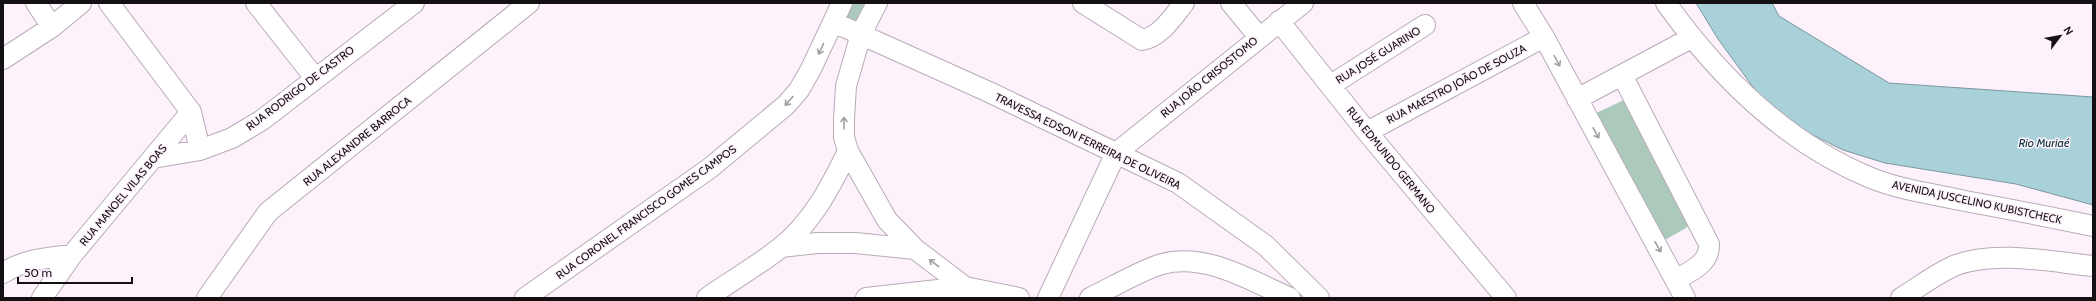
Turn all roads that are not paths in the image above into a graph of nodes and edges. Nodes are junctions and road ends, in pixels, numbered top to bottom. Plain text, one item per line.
1 (36, 3) edge
2 (81, 3) edge
3 (109, 3) edge
4 (256, 3) edge
5 (529, 3) edge
6 (842, 3) edge
7 (877, 3) edge
8 (1084, 3) edge
9 (1184, 3) edge
10 (1231, 3) edge
11 (1303, 3) edge
12 (1523, 3) edge
13 (1666, 3) edge
14 (402, 7) edge
15 (1279, 21) junction
16 (833, 22) junction
17 (1425, 25) dead end
18 (52, 27) junction
19 (861, 34) junction
20 (1259, 37) junction
21 (1544, 37) junction
22 (1691, 38) junction
23 (3, 59) edge
24 (1622, 75) junction
25 (315, 78) junction
26 (1331, 85) junction
27 (1577, 99) junction
28 (191, 112) junction
29 (1367, 132) junction
30 (200, 150) junction
31 (848, 151) junction
32 (1116, 152) junction
33 (153, 158) junction
34 (2093, 226) edge
35 (781, 247) junction
36 (915, 248) junction
37 (72, 256) junction
38 (2093, 266) edge
39 (3, 273) edge
40 (1676, 280) junction
41 (965, 287) junction
42 (42, 298) edge
43 (207, 298) edge
44 (525, 298) edge
45 (707, 298) edge
46 (866, 298) edge
47 (1019, 298) edge
48 (1048, 298) edge
49 (1090, 298) edge
50 (1290, 298) edge
51 (1319, 298) edge
52 (1506, 298) edge
53 (1685, 298) edge
54 (1901, 298) edge

1 - 18 street
2 - 18 street
3 - 28 street
4 - 25 street
5 - 43 street, RUA ALEXANDRE BARROCA
6 - 16 street, RUA CORONEL FRANCISCO GOMES CAMPOS
7 - 19 street
8 - 9 street
10 - 20 street
11 - 15 street, RUA JOÃO CRISOSTOMO
12 - 21 street
13 - 22 street, AVENIDA JUSCELINO KUBISTCHECK
14 - 25 street, RUA RODRIGO DE CASTRO
15 - 20 street, RUA JOÃO CRISOSTOMO
15 - 26 street, RUA EDMUNDO GERMANO
16 - 19 street, TRAVESSA EDSON FERREIRA DE OLIVEIRA
16 -> 44 street, RUA CORONEL FRANCISCO GOMES CAMPOS
17 - 26 street, RUA JOSÉ GUARINO
18 - 23 street
31 -> 19 street
19 - 32 street, TRAVESSA EDSON FERREIRA DE OLIVEIRA
20 - 32 street, RUA JOÃO CRISOSTOMO
21 -> 27 street
21 - 29 street, RUA MAESTRO JOÃO DE SOUZA
22 - 24 street
22 - 34 street, AVENIDA JUSCELINO KUBISTCHECK
24 - 27 street
24 - 40 street
25 - 30 street, RUA RODRIGO DE CASTRO
26 - 29 street, RUA EDMUNDO GERMANO
27 -> 40 street
28 - 30 street
28 - 33 street, RUA MANOEL VILAS BOAS
29 - 52 street, RUA EDMUNDO GERMANO
30 - 33 street, RUA RODRIGO DE CASTRO
31 - 35 street
31 - 36 street
32 - 48 street
32 - 51 street, TRAVESSA EDSON FERREIRA DE OLIVEIRA
33 - 37 street, RUA MANOEL VILAS BOAS
35 - 36 street
35 - 45 street
41 -> 36 street
37 - 39 street
37 - 42 street, RUA MANOEL VILAS BOAS
38 - 54 street
40 - 53 street
41 - 46 street
41 - 47 street
49 - 50 street

